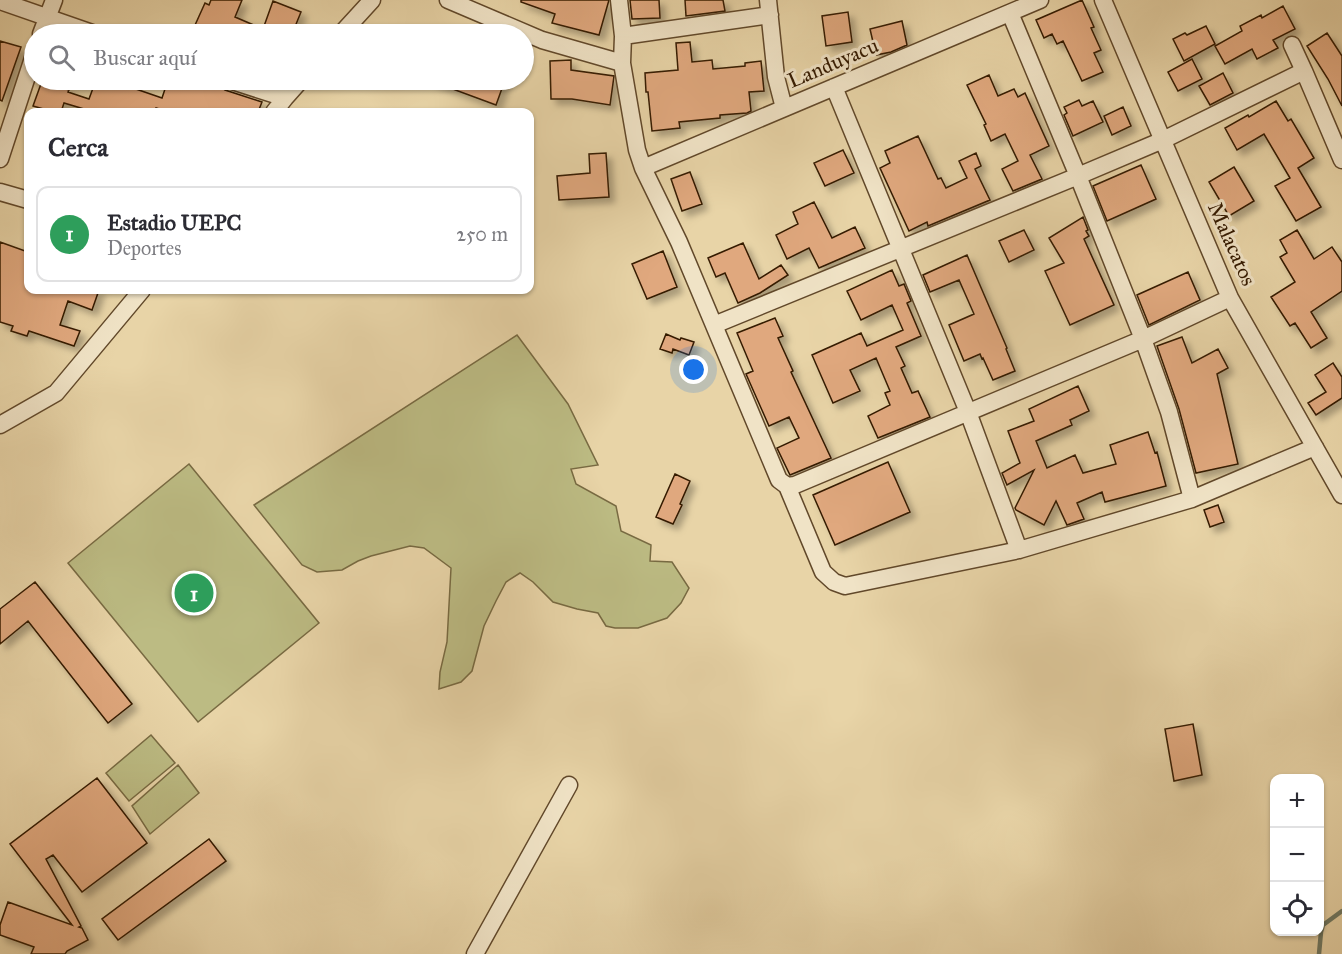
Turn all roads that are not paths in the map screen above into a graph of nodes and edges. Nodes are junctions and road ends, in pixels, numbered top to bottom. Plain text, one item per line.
1 (54, 0) edge
2 (372, 0) edge
3 (448, 0) edge
4 (619, 0) edge
5 (1040, 0) edge
6 (1103, 0) edge
7 (0, 1) edge
8 (769, 8) edge
9 (1010, 13) junction
10 (40, 24) edge
11 (45, 24) edge
12 (350, 24) edge
13 (504, 24) edge
14 (623, 36) junction
15 (534, 37) edge
16 (1292, 45) dead end
17 (622, 63) junction
18 (1304, 71) junction
19 (24, 86) edge
20 (834, 87) junction
21 (260, 90) edge
22 (292, 90) edge
23 (285, 98) junction
24 (277, 108) edge
25 (784, 108) junction
26 (1163, 140) junction
27 (0, 159) edge
28 (1342, 160) edge
29 (643, 168) junction
30 (1078, 176) junction
31 (0, 192) edge
32 (24, 199) edge
33 (901, 249) junction
34 (139, 294) edge
35 (1230, 298) junction
36 (714, 325) junction
37 (1143, 339) junction
38 (968, 412) junction
39 (0, 425) edge
40 (1315, 447) junction
41 (788, 486) junction
42 (1342, 495) edge
43 (1192, 499) junction
44 (1019, 550) junction
45 (569, 784) dead end
46 (475, 954) edge

1 - 11 street
2 - 12 street
3 - 13 street
4 - 14 street
5 - 9 street, Landuyacu
6 - 26 street, Malacatos
7 - 10 street
8 - 14 street
8 - 25 street
9 - 20 street, Landuyacu
9 - 30 street
14 - 17 street
15 - 17 street
16 - 18 street
17 - 29 street
18 - 26 street
18 - 28 street
19 - 27 street
20 - 25 street, Landuyacu
20 - 33 street
21 - 23 street
22 - 23 street
23 - 24 street
25 - 29 street, Landuyacu
26 - 30 street
26 - 35 street, Malacatos
29 - 36 street
30 - 33 street
30 - 37 street
31 - 32 street
33 - 36 street
33 - 38 street
34 - 39 street
35 - 37 street
35 - 40 street, Malacatos
36 - 41 street
37 - 38 street
37 - 43 street
38 - 41 street
38 - 44 street
40 - 42 street, Malacatos
40 - 43 street
41 - 44 street
43 - 44 street
45 - 46 street

